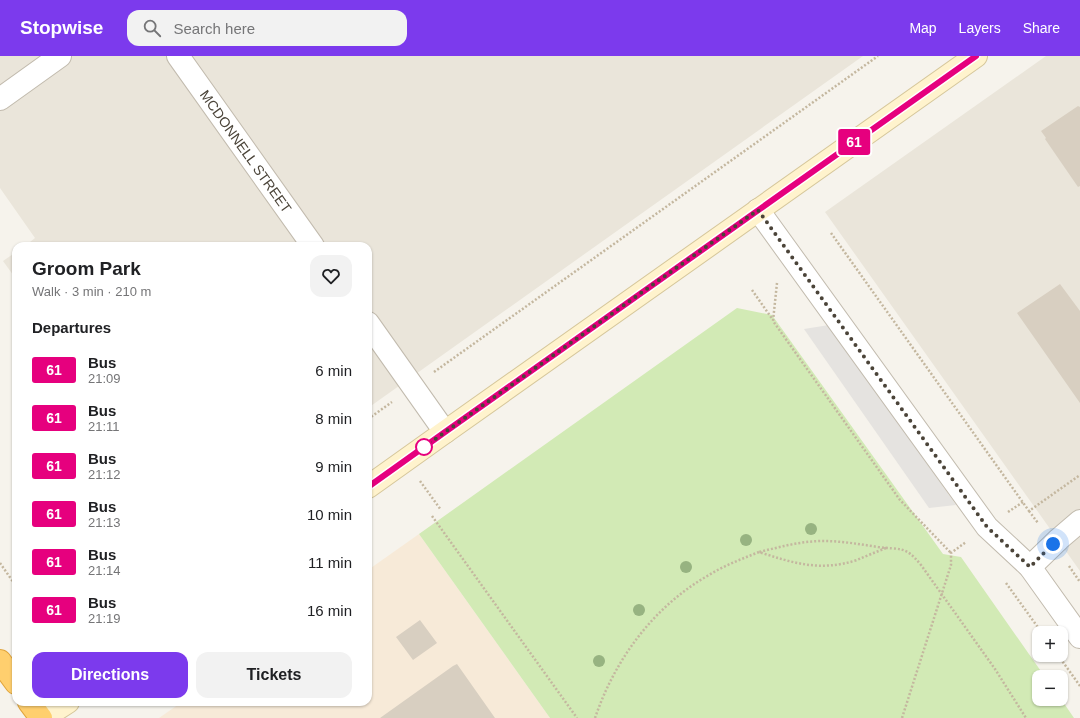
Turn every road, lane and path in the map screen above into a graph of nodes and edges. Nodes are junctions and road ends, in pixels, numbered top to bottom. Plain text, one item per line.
1 (60, 56) edge
2 (178, 56) edge
3 (878, 56) edge
4 (976, 56) edge
5 (0, 99) edge
6 (758, 210) junction
7 (831, 233) dead end
8 (310, 242) edge
9 (777, 279) dead end
10 (752, 290) dead end
11 (773, 321) junction
12 (372, 329) edge
13 (413, 387) junction
14 (445, 432) junction
15 (406, 460) junction
16 (1080, 475) edge
17 (372, 484) edge
18 (441, 510) dead end
19 (432, 516) dead end
20 (1080, 521) edge
21 (968, 541) dead end
22 (886, 548) junction
23 (759, 552) junction
24 (951, 553) junction
25 (0, 563) edge
26 (1030, 567) junction
27 (12, 580) edge
28 (942, 594) junction
29 (1080, 637) edge
30 (0, 661) edge
31 (1063, 662) edge
32 (12, 678) edge
33 (1080, 686) edge
34 (32, 706) edge
35 (62, 706) edge
36 (42, 718) edge
37 (577, 718) edge
38 (595, 718) edge
39 (902, 718) edge
40 (1026, 718) edge

1 - 5 street
2 - 8 street, MCDONNELL STREET
3 - 13 path
4 - 6 street
6 - 14 street
6 - 26 street
7 - 16 path
9 - 11 path
10 - 11 path
11 - 24 path
12 - 13 street
13 - 14 street
14 - 15 street
15 - 17 street
15 - 18 path
19 - 37 path
20 - 26 street
21 - 24 path
22 - 23 path
22 - 23 path
22 - 28 path
23 - 38 path
24 - 28 path
25 - 27 path
26 - 29 street
28 - 39 path
28 - 40 path
30 - 32 highway
31 - 33 path
34 - 36 highway
35 - 36 street

